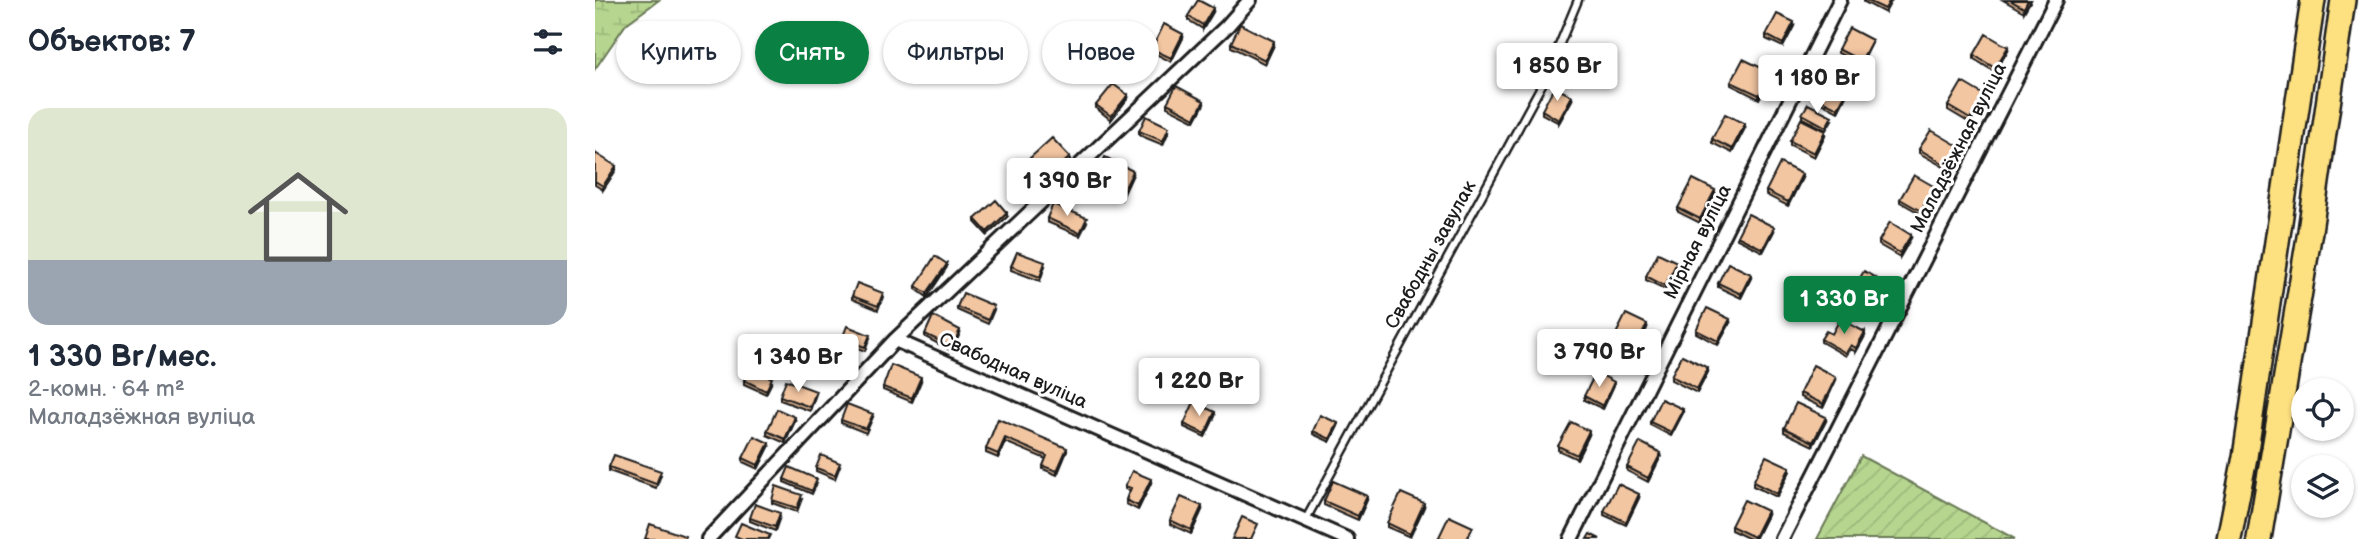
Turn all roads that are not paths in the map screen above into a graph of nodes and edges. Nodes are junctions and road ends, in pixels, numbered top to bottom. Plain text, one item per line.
1 (1250, 0) edge
2 (1578, 0) edge
3 (1840, 0) edge
4 (2056, 0) edge
5 (2313, 0) edge
6 (2343, 0) edge
7 (895, 340) junction
8 (1304, 521) junction
9 (708, 539) edge
10 (1347, 539) edge
11 (1571, 539) edge
12 (1782, 539) edge
13 (2229, 539) edge
14 (2259, 539) edge

1 - 7 street
2 - 8 lane, Свабодны завулак
3 - 11 street, Мірная вуліца
4 - 12 street, Маладзёжная вуліца
5 - 13 highway
6 - 14 highway
7 - 8 street, Свабодная вуліца
7 - 9 street
8 - 10 street, Свабодная вуліца

